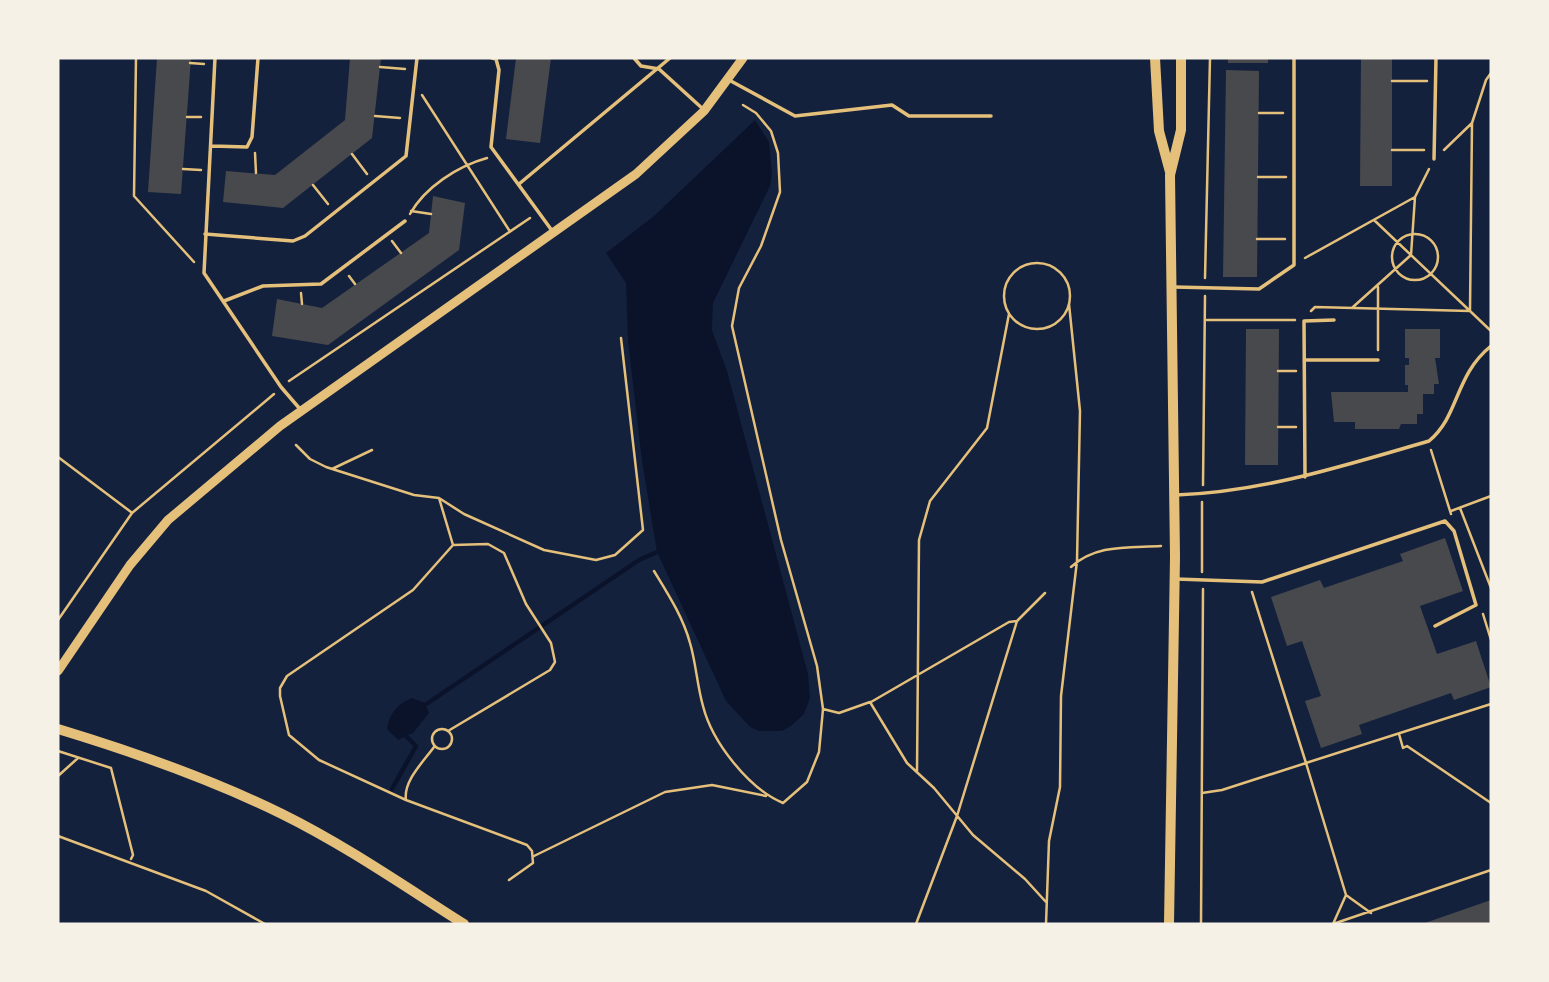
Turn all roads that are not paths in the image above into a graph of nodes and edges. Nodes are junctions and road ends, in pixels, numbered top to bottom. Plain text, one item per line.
1 (215, 58) edge
2 (258, 58) edge
3 (417, 58) edge
4 (492, 58) edge
5 (634, 58) edge
6 (670, 58) edge
7 (743, 58) edge
8 (1155, 58) edge
9 (1181, 58) edge
10 (1294, 58) edge
11 (1436, 58) edge
12 (659, 69) junction
13 (729, 80) junction
14 (704, 111) junction
15 (991, 116) dead end
16 (212, 146) junction
17 (1434, 159) road end
18 (1170, 175) junction
19 (518, 184) junction
20 (405, 221) road end
21 (205, 234) junction
22 (555, 234) junction
23 (1171, 287) junction
24 (224, 301) junction
25 (1334, 320) dead end
26 (1491, 346) edge
27 (1304, 360) junction
28 (1378, 360) road end
29 (301, 411) junction
30 (1305, 477) junction
31 (1175, 495) junction
32 (1174, 579) junction
33 (1435, 626) dead end
34 (58, 671) edge
35 (58, 729) edge
36 (464, 924) edge
37 (1169, 924) edge

1 - 16 lane
2 - 16 lane
3 - 21 lane
4 - 19 lane
5 - 12 lane
6 - 12 lane
7 - 13 street
8 - 18 main road
9 - 18 main road
10 - 23 lane
11 - 17 lane
12 - 14 lane
12 - 19 lane
13 - 14 street
13 - 15 lane
14 - 22 street
16 - 21 lane
18 - 23 main road
19 - 22 lane
20 - 24 lane
21 - 24 lane
22 - 29 street
23 - 31 main road
24 - 29 lane
25 - 27 lane
26 - 30 lane
27 - 28 lane
27 - 30 lane
29 - 34 street
30 - 31 lane
31 - 32 main road
32 - 33 lane
32 - 37 main road
35 - 36 main road

